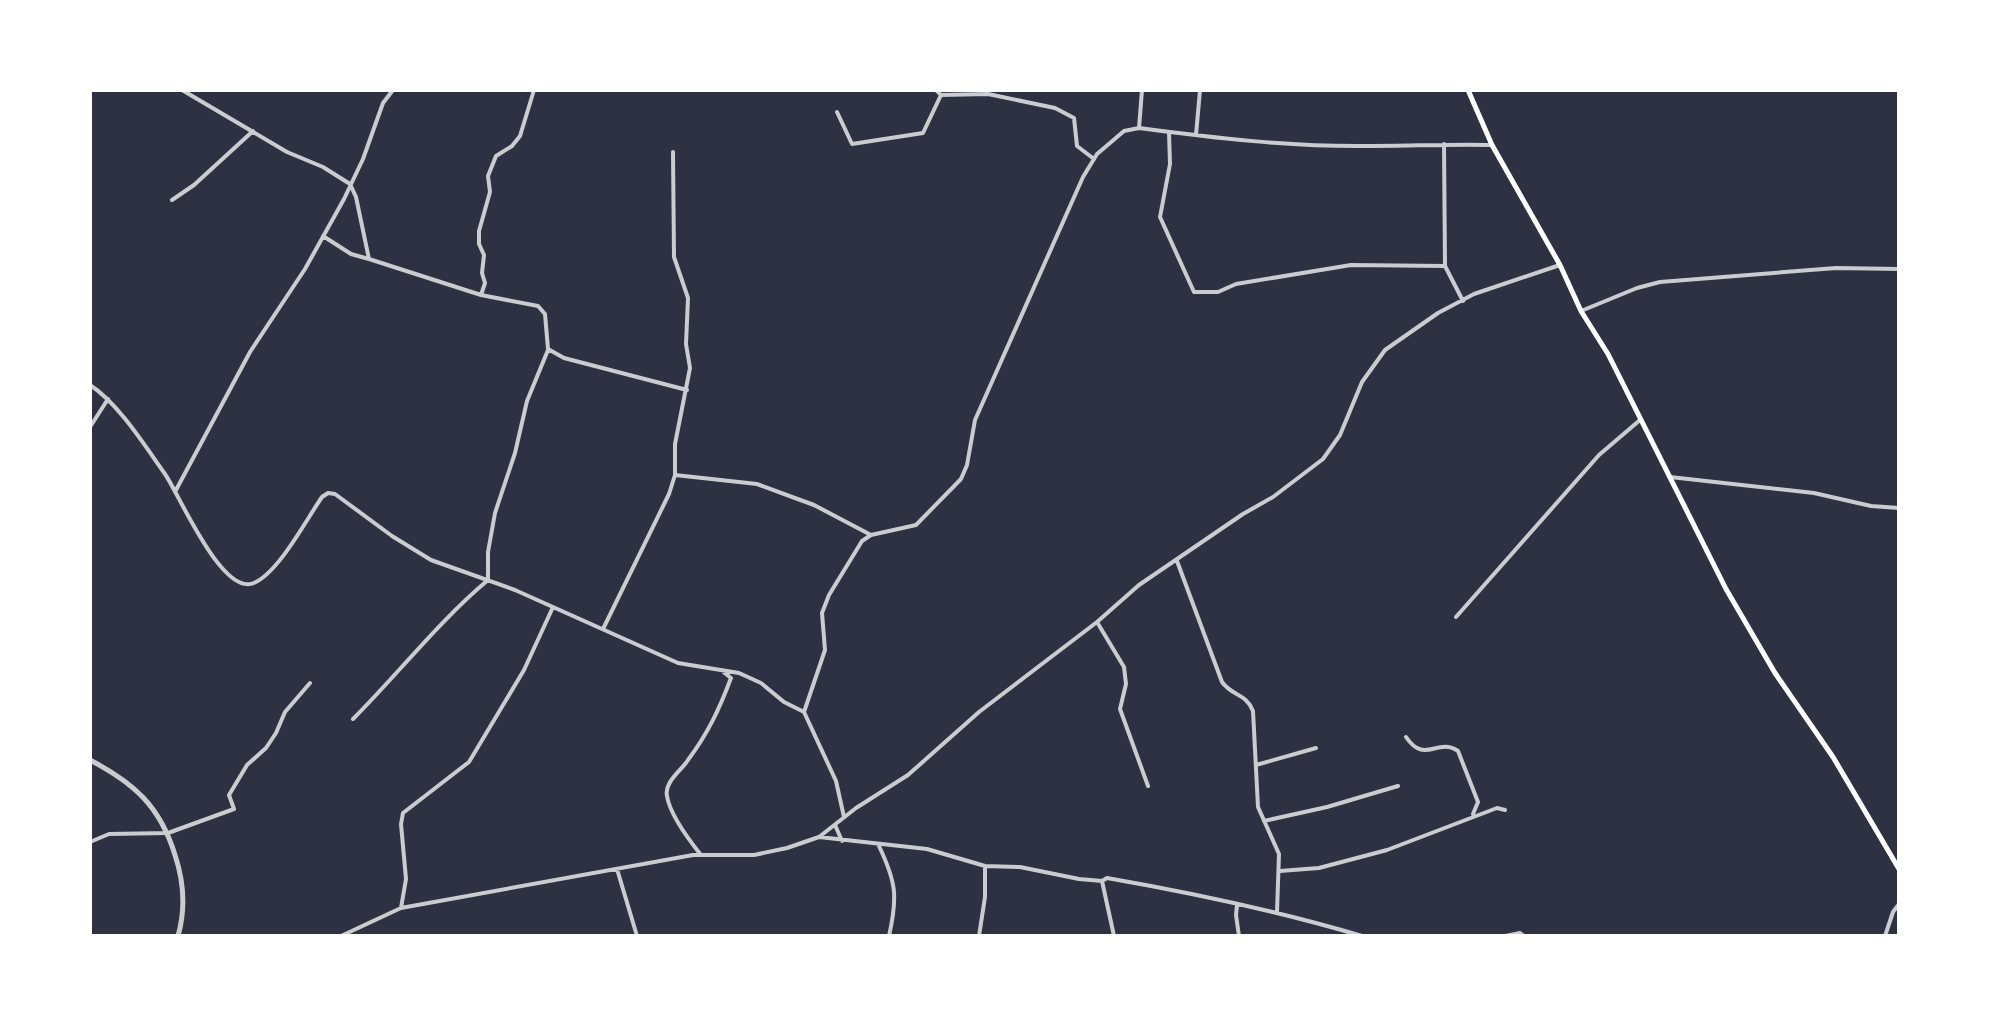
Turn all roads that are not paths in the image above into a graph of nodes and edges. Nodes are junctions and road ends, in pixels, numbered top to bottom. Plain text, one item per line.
1 (182, 90) edge
2 (393, 90) edge
3 (534, 90) edge
4 (936, 90) edge
5 (1142, 90) edge
6 (1200, 90) edge
7 (1468, 90) edge
8 (941, 95) junction
9 (837, 112) dead end
10 (1139, 128) junction
11 (253, 131) junction
12 (1169, 132) junction
13 (1196, 135) junction
14 (1444, 143) junction
15 (1492, 145) junction
16 (673, 152) dead end
17 (1094, 159) junction
18 (350, 184) junction
19 (172, 200) dead end
20 (323, 236) junction
21 (369, 259) junction
22 (1560, 265) junction
23 (1445, 266) junction
24 (1899, 269) edge
25 (481, 295) junction
26 (1463, 301) junction
27 (1581, 311) junction
28 (548, 349) junction
29 (90, 385) edge
30 (687, 390) junction
31 (108, 399) junction
32 (1640, 420) junction
33 (90, 427) edge
34 (675, 475) junction
35 (1670, 477) junction
36 (176, 490) junction
37 (1899, 508) edge
38 (871, 535) junction
39 (1177, 561) junction
40 (488, 580) junction
41 (553, 607) junction
42 (1456, 617) dead end
43 (1097, 622) junction
44 (603, 629) junction
45 (721, 670) junction
46 (310, 683) dead end
47 (804, 712) junction
48 (353, 719) dead end
49 (1406, 737) dead end
50 (1316, 748) dead end
51 (90, 760) edge
52 (1256, 765) junction
53 (1148, 786) dead end
54 (1398, 786) dead end
55 (1505, 810) dead end
56 (844, 817) junction
57 (1472, 817) junction
58 (1264, 821) junction
59 (835, 825) junction
60 (168, 833) junction
61 (819, 837) junction
62 (90, 842) edge
63 (842, 842) junction
64 (879, 845) junction
65 (701, 855) junction
66 (985, 866) junction
67 (617, 869) junction
68 (1899, 869) edge
69 (1280, 871) junction
70 (1102, 881) junction
71 (1899, 904) edge
72 (1237, 905) junction
73 (401, 908) junction
74 (1277, 912) junction
75 (178, 936) edge
76 (341, 936) edge
77 (637, 936) edge
78 (889, 936) edge
79 (979, 936) edge
80 (1114, 936) edge
81 (1239, 936) edge
82 (1362, 936) edge
83 (1505, 936) edge
84 (1524, 936) edge
85 (1885, 936) edge

1 - 11 street
2 - 18 street
3 - 25 street
4 - 8 street
5 - 10 street
6 - 13 street
7 - 15 main road
8 - 9 street
8 - 17 street
10 - 12 street
10 - 17 street
11 - 18 street
11 - 19 street
12 - 13 street
12 - 23 street
13 - 14 street
14 - 15 street
14 - 23 street
15 - 22 main road
16 - 30 street
17 - 38 street
18 - 20 street
18 - 21 street
20 - 21 street
20 - 36 street
21 - 25 street
22 - 26 street
22 - 27 main road
23 - 26 street
24 - 27 street
25 - 28 street
26 - 39 street
27 - 32 main road
28 - 30 street
28 - 40 street
29 - 31 street
30 - 34 street
31 - 33 street
31 - 36 street
32 - 35 main road
32 - 42 street
34 - 38 street
34 - 44 street
35 - 37 street
35 - 68 main road
36 - 40 street
38 - 47 street
39 - 43 street
39 - 52 street
40 - 41 street
40 - 48 street
41 - 44 street
41 - 73 street
43 - 53 street
43 - 56 street
44 - 45 street
45 - 47 street
45 - 65 street
46 - 60 street
47 - 56 street
49 - 57 street
50 - 52 street
51 - 60 street
52 - 58 street
54 - 58 street
55 - 57 street
56 - 59 street
57 - 69 street
58 - 69 street
59 - 61 street
59 - 63 street
60 - 62 street
60 - 75 street
61 - 63 street
61 - 65 street
63 - 64 street
64 - 66 street
64 - 78 street
65 - 67 street
66 - 70 street
66 - 79 street
67 - 73 street
67 - 77 street
69 - 74 street
70 - 72 street
70 - 80 street
71 - 85 street
72 - 74 street
72 - 81 street
73 - 76 street
74 - 82 street
83 - 84 street

